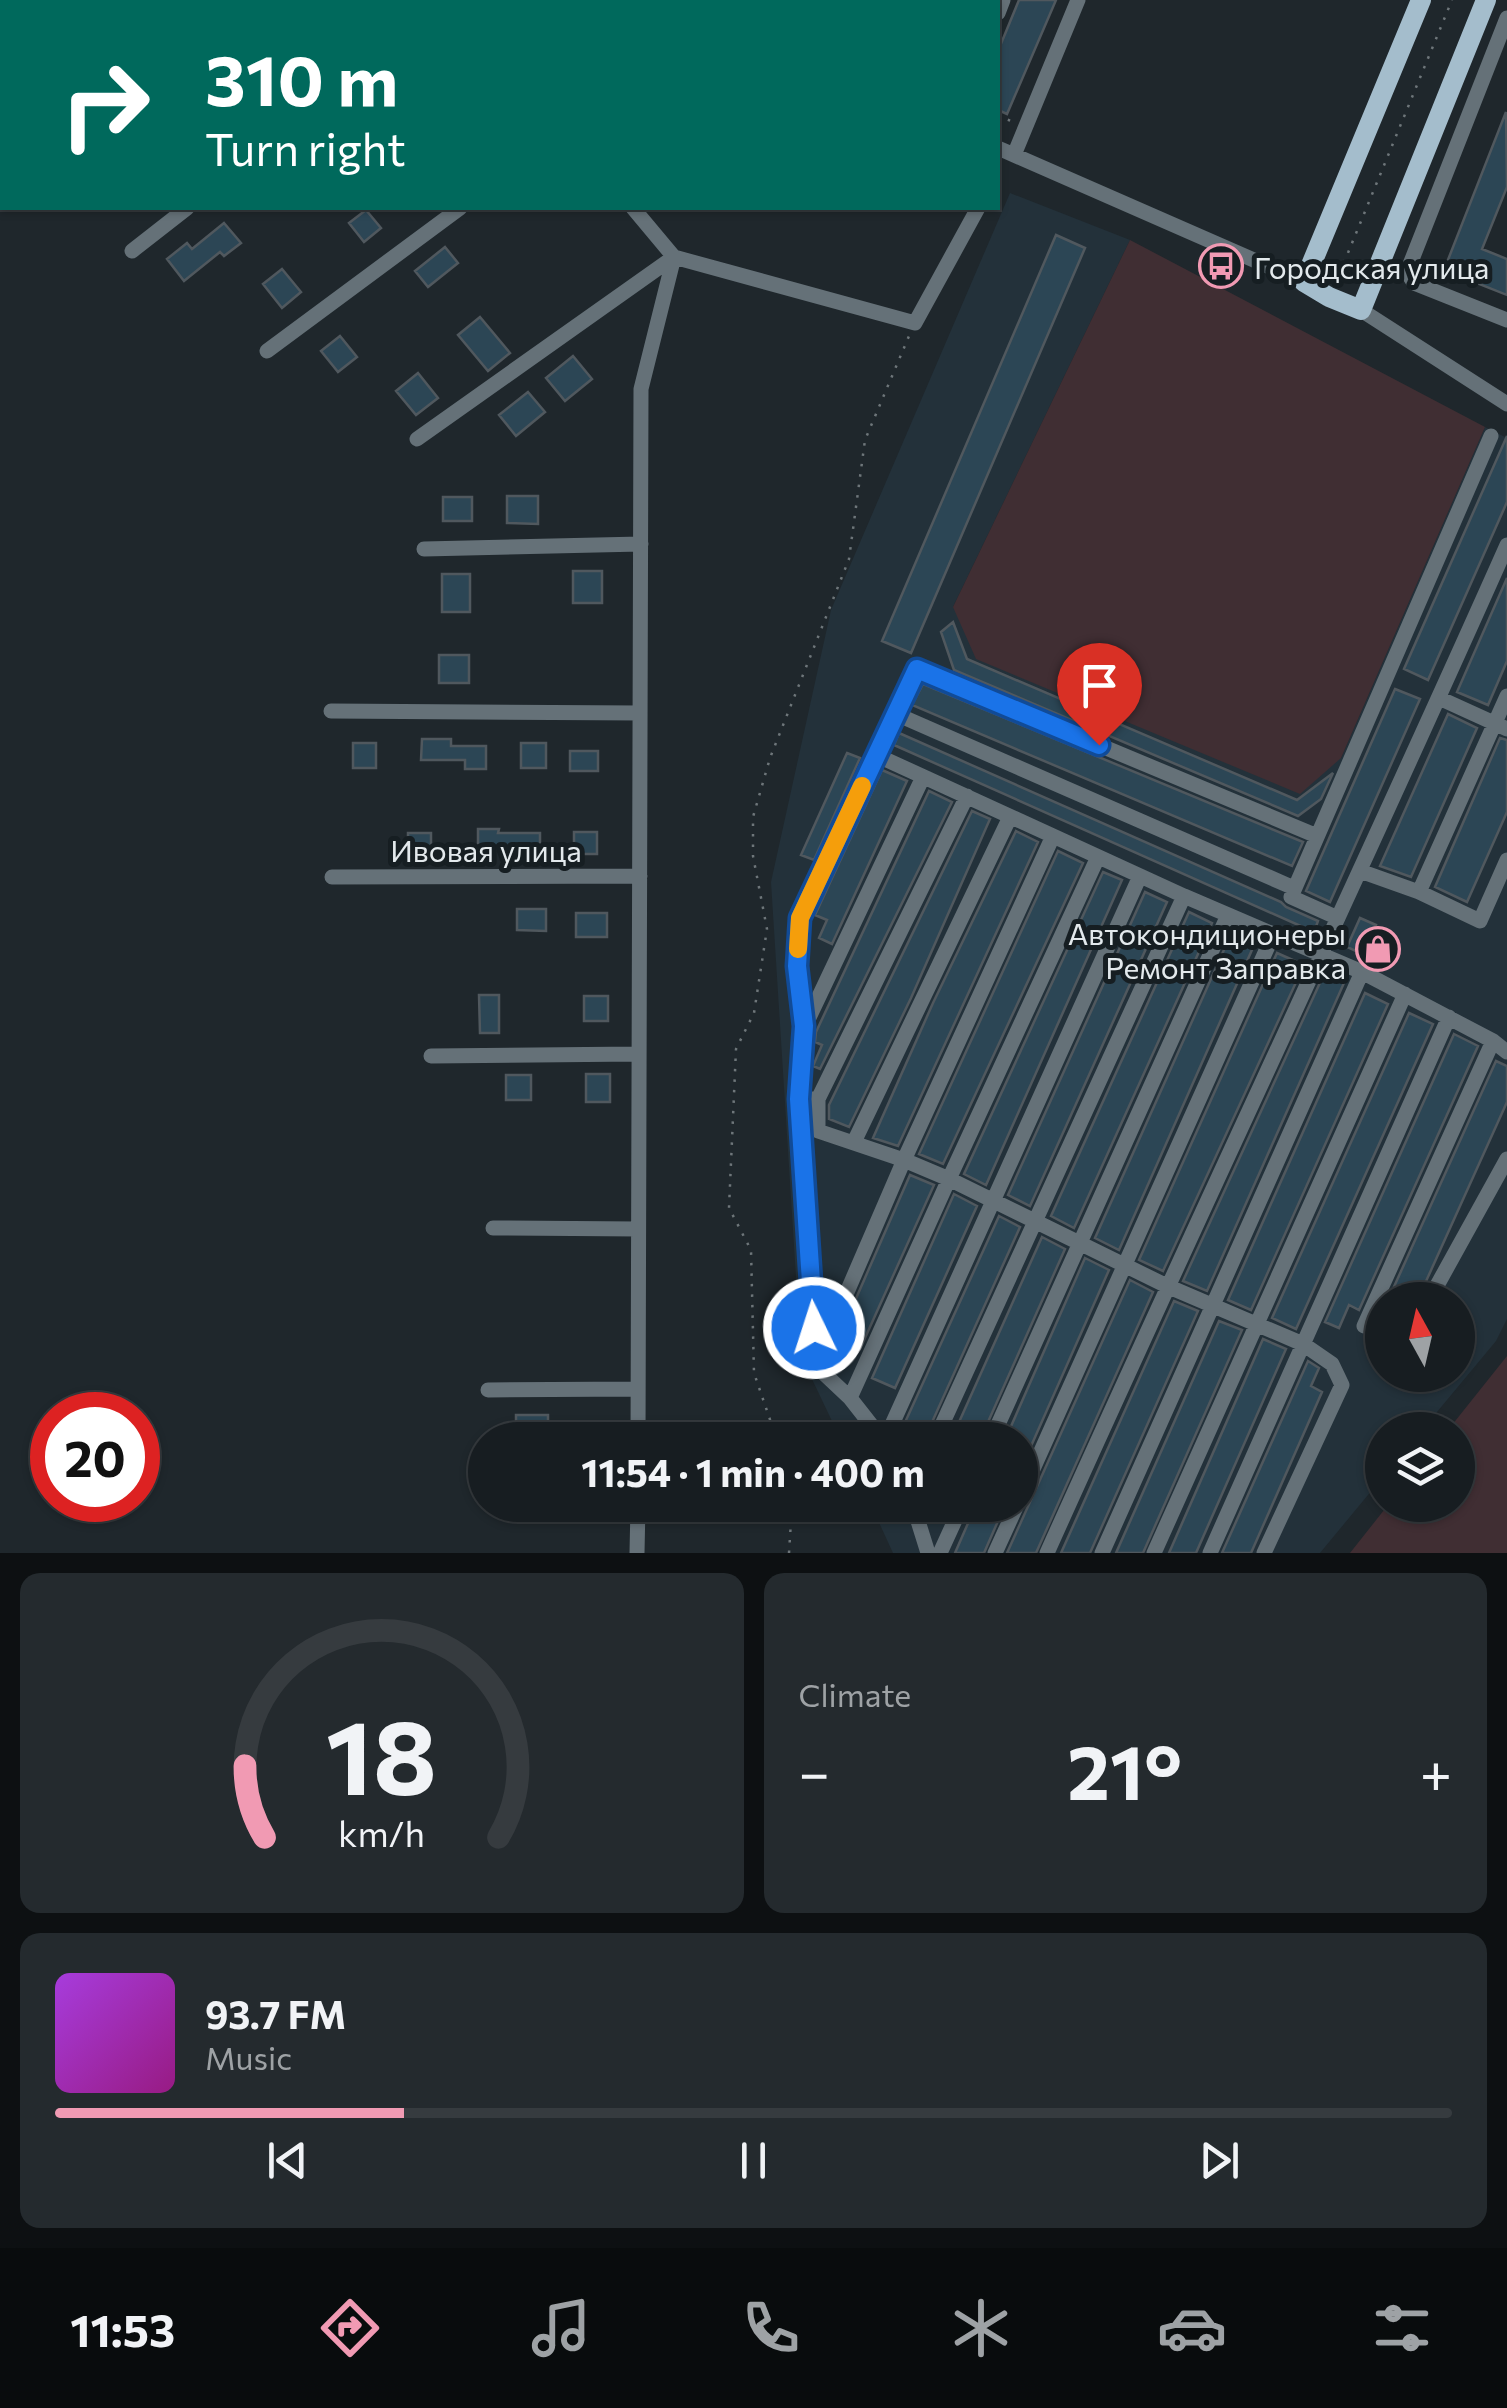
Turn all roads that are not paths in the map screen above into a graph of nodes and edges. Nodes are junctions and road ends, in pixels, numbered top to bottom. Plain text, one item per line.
1 (1078, 0) edge
2 (1421, 0) edge
3 (1486, 0) edge
4 (1507, 18) edge
5 (1006, 152) edge
6 (184, 210) edge
7 (457, 210) edge
8 (635, 210) edge
9 (977, 210) edge
10 (132, 251) dead end
11 (674, 257) junction
12 (1304, 282) junction
13 (1361, 310) junction
14 (1507, 320) edge
15 (266, 351) dead end
16 (1507, 404) edge
17 (1491, 436) dead end
18 (417, 439) dead end
19 (641, 544) junction
20 (1507, 545) edge
21 (424, 549) dead end
22 (1507, 696) edge
23 (1439, 698) junction
24 (332, 711) dead end
25 (640, 713) junction
26 (896, 714) junction
27 (1501, 726) edge
28 (876, 755) junction
29 (924, 777) junction
30 (966, 796) junction
31 (1010, 818) junction
32 (1053, 836) junction
33 (1317, 836) junction
34 (1098, 857) junction
35 (1507, 860) edge
36 (1360, 871) junction
37 (640, 876) junction
38 (1140, 876) junction
39 (332, 878) dead end
40 (1294, 888) junction
41 (1420, 892) junction
42 (1184, 896) junction
43 (1228, 915) junction
44 (1338, 918) junction
45 (1273, 935) junction
46 (1322, 954) junction
47 (1362, 972) junction
48 (1405, 994) junction
49 (1449, 1017) junction
50 (804, 1026) junction
51 (1493, 1040) junction
52 (1507, 1052) edge
53 (638, 1054) junction
54 (431, 1056) dead end
55 (799, 1099) junction
56 (818, 1099) junction
57 (854, 1142) junction
58 (1507, 1159) edge
59 (904, 1160) junction
60 (949, 1179) junction
61 (993, 1201) junction
62 (1036, 1221) junction
63 (493, 1228) dead end
64 (638, 1229) junction
65 (1080, 1242) junction
66 (1126, 1266) junction
67 (1439, 1282) edge
68 (1167, 1286) junction
69 (844, 1299) dead end
70 (1214, 1305) junction
71 (1258, 1326) junction
72 (1364, 1326) dead end
73 (1304, 1344) junction
74 (638, 1388) junction
75 (488, 1390) dead end
76 (850, 1398) junction
77 (638, 1422) edge
78 (869, 1422) edge
79 (892, 1422) edge
80 (942, 1422) edge
81 (999, 1422) edge
82 (1038, 1459) edge
83 (638, 1522) edge
84 (918, 1522) edge
85 (954, 1522) edge
86 (1009, 1522) edge
87 (637, 1553) edge
88 (928, 1553) edge
89 (940, 1553) edge
90 (995, 1553) edge
91 (1047, 1553) edge
92 (1102, 1553) edge
93 (1154, 1553) edge
94 (1210, 1553) edge
95 (1264, 1553) edge

1 - 5 street
2 - 12 main road
3 - 13 main road
4 - 14 street
5 - 12 street
6 - 10 street
7 - 15 street
8 - 11 street
9 - 11 street
11 - 18 street
11 - 19 street
12 - 13 main road
13 - 16 street
17 - 33 street
19 - 21 street
19 - 25 street
20 - 23 street
22 - 27 street
23 - 27 street
23 - 36 street
24 - 25 street
25 - 37 street
26 - 28 street
26 - 33 street
26 - 40 street
27 - 41 street
28 - 29 street
28 - 50 street
29 - 30 street
29 - 50 street
30 - 31 street
30 - 56 street
31 - 32 street
31 - 57 street
32 - 34 street
32 - 59 street
33 - 40 street
34 - 38 street
34 - 60 street
35 - 41 street
36 - 41 street
36 - 44 street
37 - 39 street, Ивовая улица
37 - 53 street
38 - 42 street
38 - 61 street
40 - 44 street
42 - 43 street
42 - 62 street
43 - 45 street
43 - 65 street
44 - 46 street
45 - 46 street
45 - 66 street
46 - 47 street
46 - 68 street
47 - 48 street
47 - 70 street
48 - 49 street
48 - 71 street
49 - 51 street
49 - 73 street
50 - 55 street
51 - 52 street
51 - 72 street
53 - 54 street
53 - 64 street
55 - 56 street
55 - 76 street
56 - 57 street
57 - 59 street
58 - 67 street
59 - 60 street
59 - 69 street
60 - 61 street
60 - 76 street
61 - 62 street
61 - 79 street
62 - 65 street
62 - 80 street
63 - 64 street
64 - 74 street
65 - 66 street
65 - 81 street
66 - 68 street
66 - 82 street
68 - 70 street
68 - 91 street
70 - 71 street
70 - 92 street
71 - 73 street
71 - 93 street
73 - 94 street
73 - 95 street
74 - 75 street
74 - 77 street
76 - 78 street
83 - 87 street
84 - 88 street
85 - 89 street
86 - 90 street

